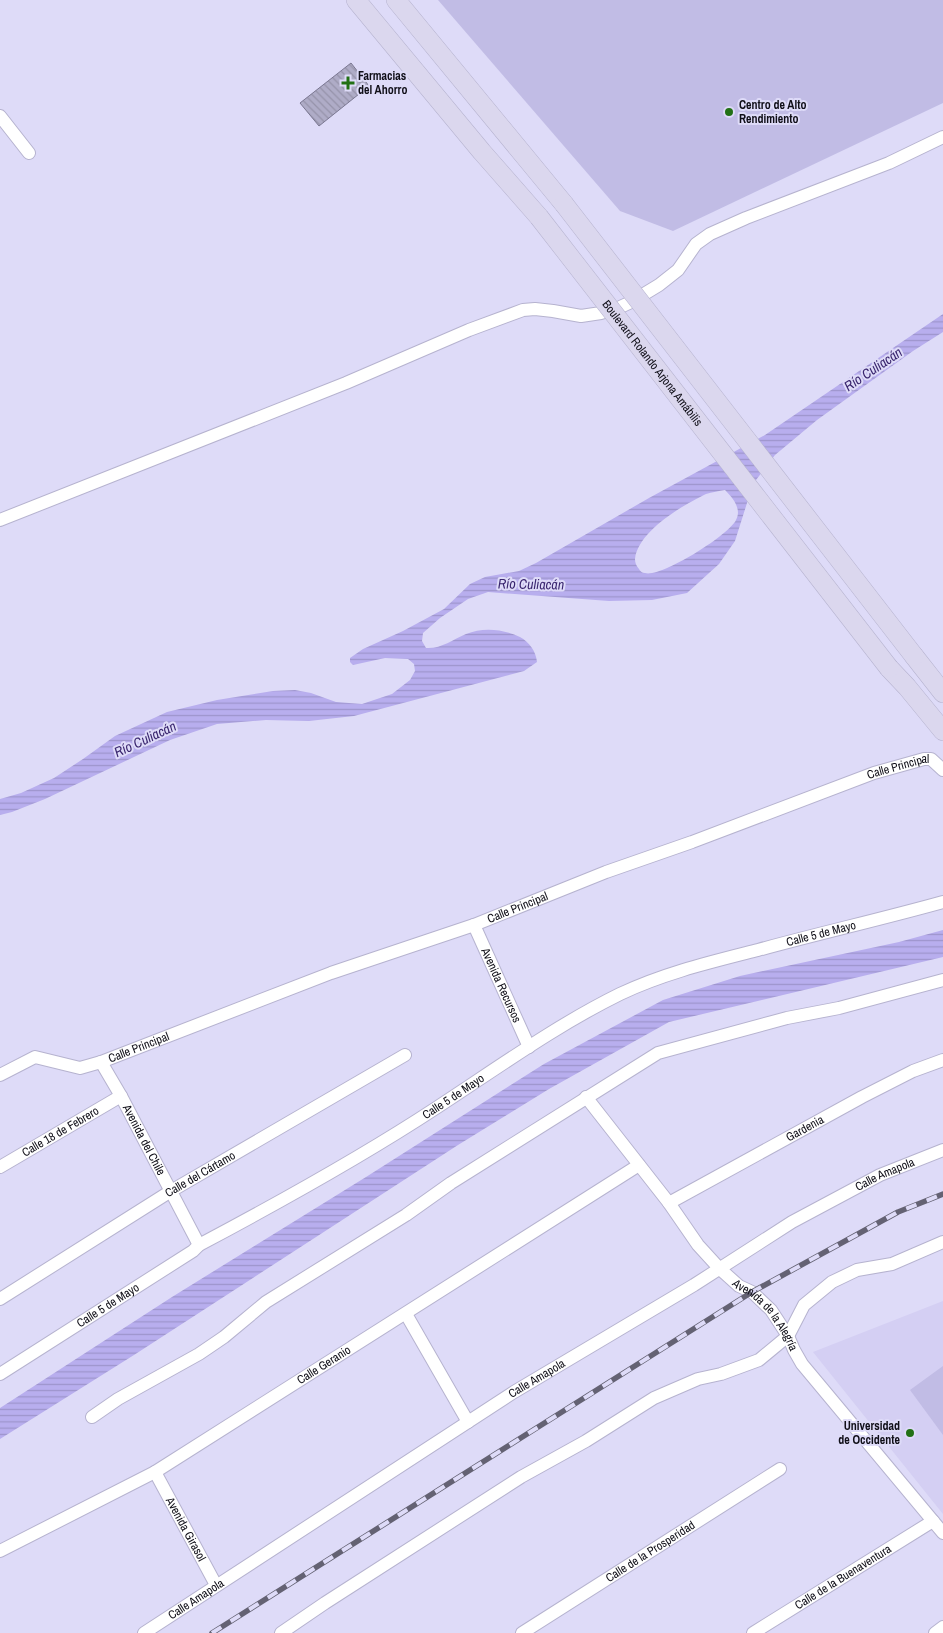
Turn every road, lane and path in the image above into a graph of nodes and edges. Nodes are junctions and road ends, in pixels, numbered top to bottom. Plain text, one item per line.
1 (356, 0) edge
2 (396, 0) edge
3 (0, 116) edge
4 (943, 137) edge
5 (29, 153) dead end
6 (0, 520) edge
7 (943, 693) edge
8 (943, 731) edge
9 (939, 766) edge
10 (943, 902) edge
11 (474, 924) junction
12 (943, 980) edge
13 (529, 1046) junction
14 (405, 1055) dead end
15 (943, 1060) edge
16 (101, 1062) junction
17 (0, 1075) edge
18 (121, 1096) junction
19 (586, 1098) junction
20 (943, 1150) edge
21 (639, 1164) junction
22 (0, 1167) edge
23 (171, 1190) junction
24 (669, 1203) junction
25 (943, 1242) edge
26 (199, 1245) junction
27 (719, 1268) junction
28 (0, 1299) edge
29 (406, 1314) junction
30 (788, 1336) junction
31 (0, 1374) edge
32 (92, 1417) dead end
33 (468, 1422) junction
34 (780, 1469) dead end
35 (155, 1472) junction
36 (933, 1521) junction
37 (943, 1533) edge
38 (0, 1551) edge
39 (216, 1586) junction
40 (943, 1627) edge
41 (144, 1633) edge
42 (281, 1633) edge
43 (522, 1633) edge
44 (753, 1633) edge
45 (935, 1633) edge

1 - 8 main road, Boulevard Rolando Arjona Amábilis, bridge
2 - 7 main road, bridge
3 - 5 street
4 - 6 street
9 - 11 street, Calle Principal
10 - 13 street, Calle 5 de Mayo
11 - 13 street, Avenida Recursos
11 - 16 street, Calle Principal
12 - 19 street
13 - 26 street, Calle 5 de Mayo
14 - 23 street, Calle del Cártamo
15 - 24 street, Gardenia
16 - 17 street, Calle Principal
16 - 18 street, Avenida del Chile
18 - 22 street, Calle 18 de Febrero
18 - 23 street, Avenida del Chile
19 - 21 street, Avenida de la Alegría
19 - 32 street
20 - 27 street, Calle Amapola
21 - 24 street, Avenida de la Alegría
21 - 29 street, Calle Geranio
23 - 26 street, Avenida del Chile
23 - 28 street, Calle del Cártamo
24 - 27 street, Avenida de la Alegría
25 - 30 street
26 - 31 street, Calle 5 de Mayo
27 - 30 street, Avenida de la Alegría
27 - 33 street, Calle Amapola
29 - 33 street
29 - 35 street, Calle Geranio
30 - 36 street, Avenida de la Alegría
30 - 42 street
33 - 39 street, Calle Amapola
34 - 43 street, Calle de la Prosperidad
35 - 38 street, Calle Geranio
35 - 39 street, Avenida Girasol
36 - 37 street, Avenida de la Alegría
36 - 44 street, Calle de la Buenaventura
39 - 41 street, Calle Amapola
40 - 45 street

